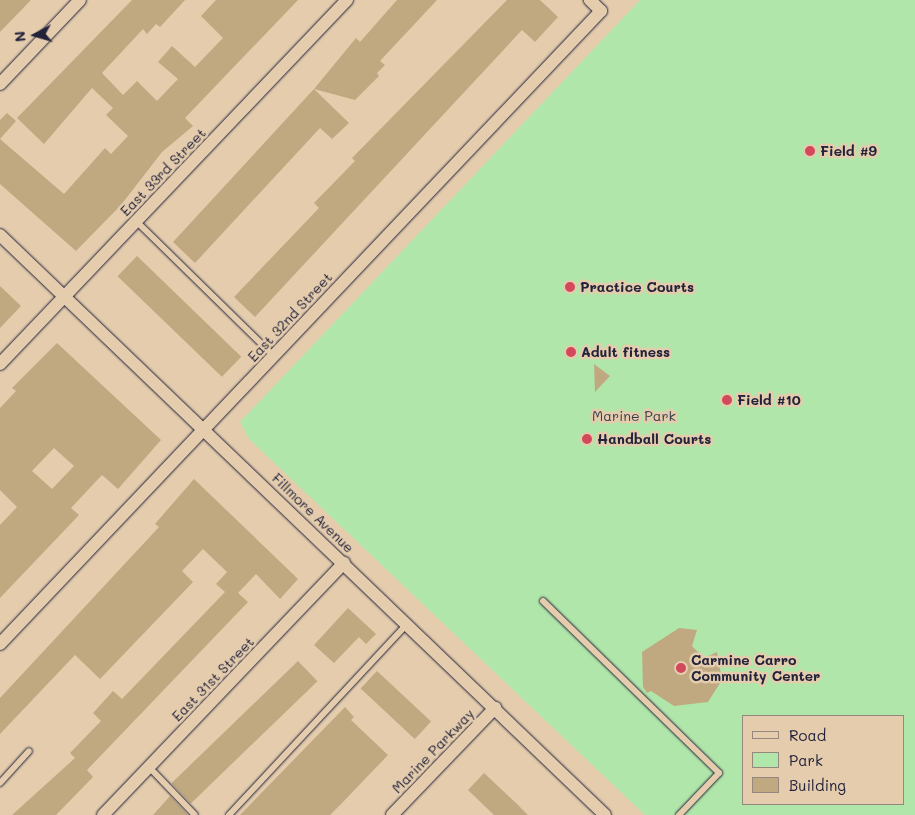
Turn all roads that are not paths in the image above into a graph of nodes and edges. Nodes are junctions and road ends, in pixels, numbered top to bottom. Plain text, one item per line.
1 (80, 0) edge
2 (347, 0) edge
3 (590, 0) edge
4 (0, 84) edge
5 (136, 221) junction
6 (0, 234) edge
7 (65, 296) junction
8 (274, 356) junction
9 (0, 364) edge
10 (204, 429) junction
11 (344, 563) junction
12 (543, 601) dead end
13 (407, 624) junction
14 (0, 644) edge
15 (495, 708) junction
16 (29, 751) dead end
17 (149, 767) junction
18 (0, 783) edge
19 (104, 815) edge
20 (195, 815) edge
21 (229, 815) edge
22 (392, 815) edge
23 (605, 815) edge
24 (679, 815) edge

1 - 4 street
2 - 5 street, East 33rd Street
3 - 8 street, East 32nd Street
5 - 7 street, East 33rd Street
5 - 8 lane
6 - 7 street, Fillmore Avenue
7 - 9 street, East 33rd Street
7 - 10 street, Fillmore Avenue
8 - 10 street, East 32nd Street
10 - 11 street, Fillmore Avenue
10 - 14 street, East 32nd Street
11 - 13 street, Fillmore Avenue
11 - 17 street, East 31st Street
12 - 24 lane
13 - 15 street, Fillmore Avenue
13 - 21 lane
15 - 22 street, Marine Parkway
15 - 23 street, Fillmore Avenue
16 - 18 lane
17 - 19 street, East 31st Street
17 - 20 lane

